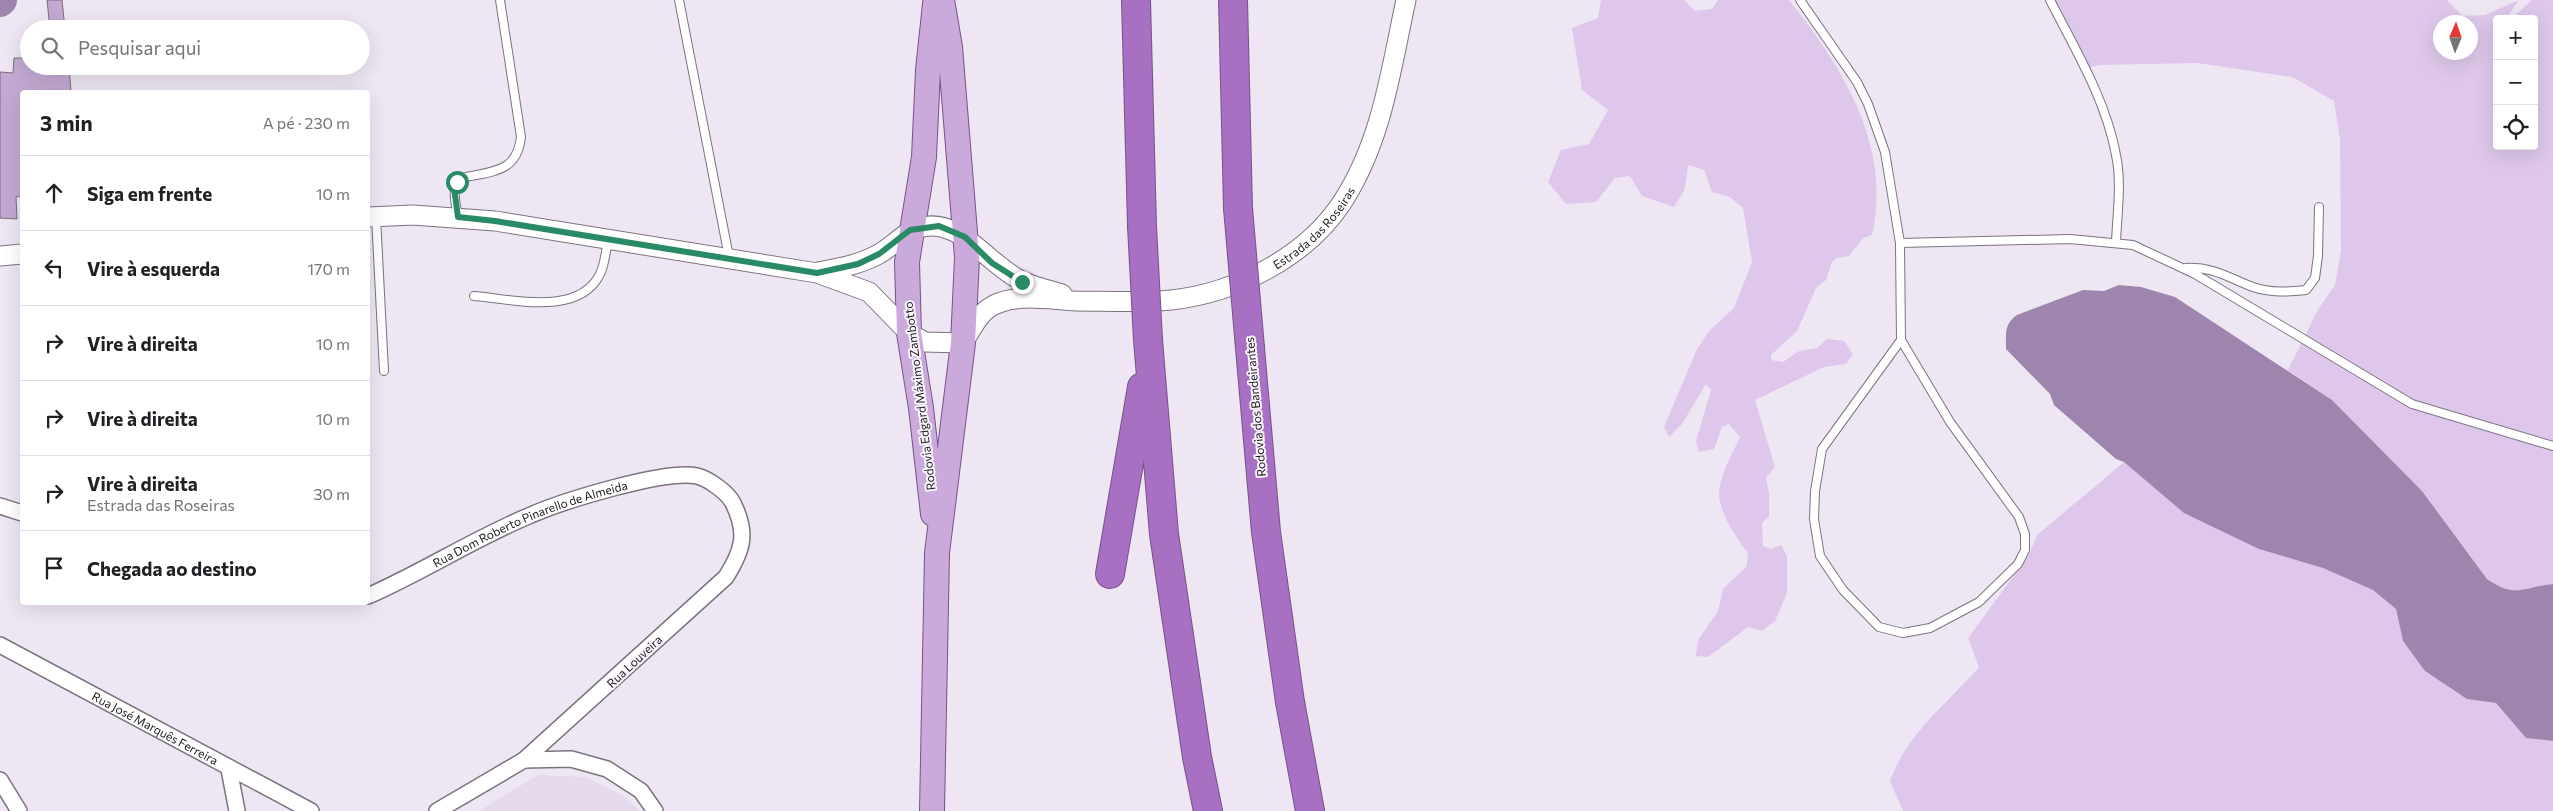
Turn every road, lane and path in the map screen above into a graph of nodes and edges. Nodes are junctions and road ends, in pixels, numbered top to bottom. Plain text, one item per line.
1 (500, 0) edge
2 (679, 0) edge
3 (935, 0) edge
4 (942, 0) edge
5 (1136, 0) edge
6 (1233, 0) edge
7 (1406, 0) edge
8 (1800, 0) edge
9 (2050, 0) edge
10 (2319, 207) dead end
11 (372, 217) edge
12 (458, 217) junction
13 (910, 230) junction
14 (965, 237) junction
15 (608, 240) junction
16 (1900, 243) junction
17 (2116, 243) junction
18 (20, 254) edge
19 (0, 256) edge
20 (729, 257) junction
21 (2184, 268) junction
22 (817, 273) junction
23 (474, 296) dead end
24 (1083, 301) junction
25 (909, 333) junction
26 (1901, 340) junction
27 (963, 342) junction
28 (1149, 344) junction
29 (384, 371) dead end
30 (2553, 446) edge
31 (698, 476) joint
32 (0, 506) edge
33 (20, 512) edge
34 (937, 553) junction
35 (1110, 574) dead end
36 (370, 595) edge
37 (0, 645) edge
38 (524, 760) junction
39 (229, 768) junction
40 (0, 780) edge
41 (19, 811) edge
42 (237, 811) edge
43 (311, 811) edge
44 (437, 811) edge
45 (655, 811) edge
46 (932, 811) edge
47 (1208, 811) edge
48 (1310, 811) edge

1 - 12 lane
2 - 20 lane
3 - 13 main road, Rodovia Edgard Máximo Zambotto
4 - 14 main road, Rodovia Edgard Máximo Zambotto
5 - 28 highway, bridge
6 - 48 highway, Rodovia dos Bandeirantes, bridge
7 - 24 street, Estrada das Roseiras
8 - 16 lane
9 - 17 lane
10 - 21 lane
11 - 12 street
11 - 29 lane
12 - 15 street
13 - 14 street
13 - 22 street
13 - 25 main road, Rodovia Edgard Máximo Zambotto
14 - 24 street, Estrada das Roseiras
14 - 27 main road, Rodovia Edgard Máximo Zambotto
15 - 20 street
15 - 23 lane
16 - 17 lane
16 - 26 lane
17 - 21 lane
18 - 19 street
20 - 22 street
21 - 30 lane
22 - 25 street
24 - 27 street, Estrada das Roseiras
25 - 27 street
25 - 34 main road, Rodovia Edgard Máximo Zambotto
26 - 26 lane
27 - 34 main road, Rodovia Edgard Máximo Zambotto
28 - 35 highway
28 - 47 highway
31 - 36 street, Rua Dom Roberto Pinarello de Almeida
31 - 38 street, Rua Louveira
32 - 33 street
34 - 46 main road, Rodovia Edgard Máximo Zambotto
37 - 39 street, Rua José Marquês Ferreira
38 - 44 street, Rua Louveira
38 - 45 street
39 - 42 street
39 - 43 street, Rua José Marquês Ferreira
40 - 41 street

